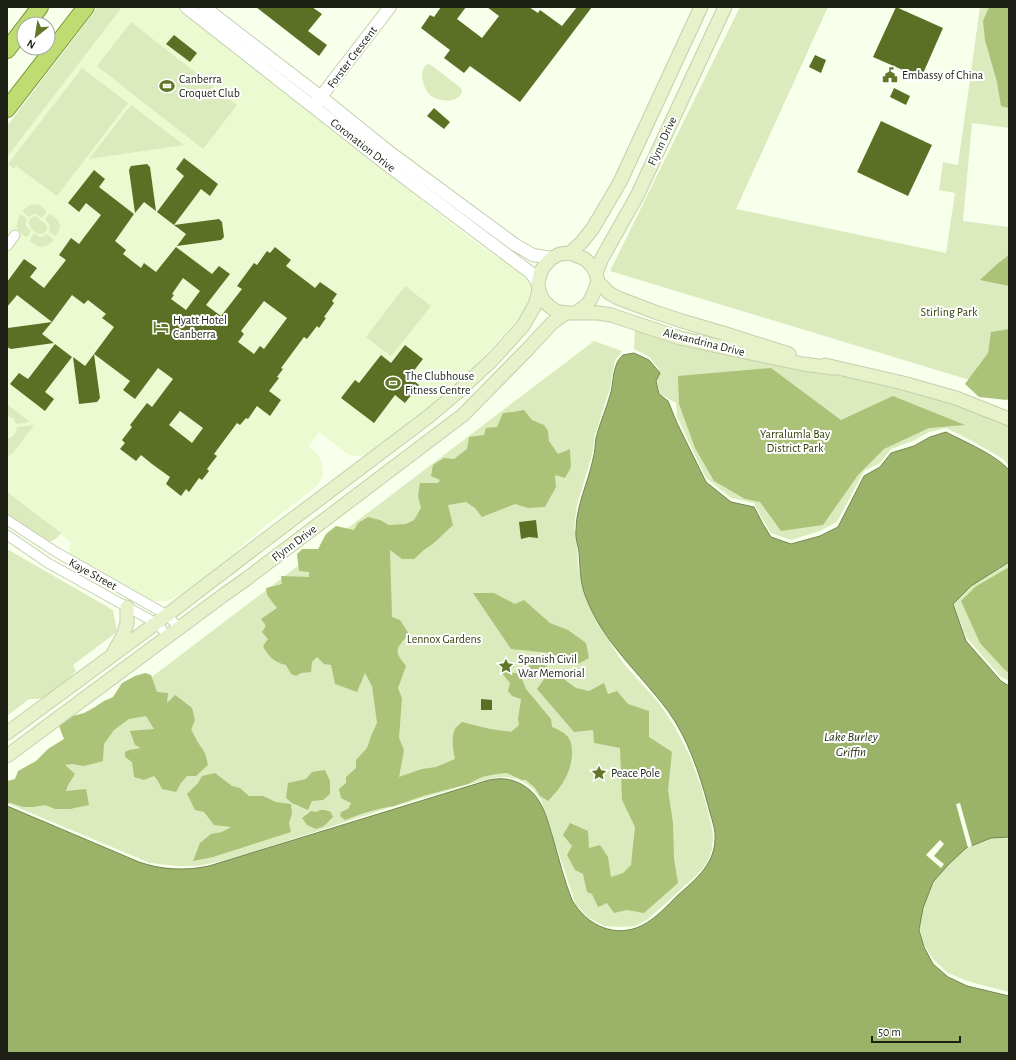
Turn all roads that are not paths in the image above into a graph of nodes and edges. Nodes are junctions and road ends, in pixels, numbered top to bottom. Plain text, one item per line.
1 (40, 7) edge
2 (86, 7) edge
3 (186, 7) edge
4 (204, 7) edge
5 (390, 7) edge
6 (701, 7) edge
7 (725, 7) edge
8 (33, 16) edge
9 (16, 38) edge
10 (7, 50) edge
11 (317, 102) junction
12 (7, 109) edge
13 (15, 235) dead end
14 (7, 246) edge
15 (570, 253) junction
16 (552, 258) junction
17 (597, 278) junction
18 (539, 287) junction
19 (572, 312) junction
20 (833, 368) junction
21 (1009, 419) edge
22 (7, 520) edge
23 (7, 535) edge
24 (214, 579) junction
25 (225, 594) junction
26 (127, 607) junction
27 (167, 615) junction
28 (156, 623) junction
29 (179, 628) junction
30 (168, 636) junction
31 (112, 655) junction
32 (7, 733) edge
33 (7, 756) edge

1 - 8 highway
2 - 12 highway
3 - 11 street, Coronation Drive
4 - 11 street, Coronation Drive
5 - 11 street, Forster Crescent
6 - 15 main road, Flynn Drive
7 - 17 main road, Flynn Drive
9 - 10 highway
11 - 16 street, Coronation Drive
11 - 18 street, Coronation Drive
13 - 14 street
15 - 16 main road
15 - 17 main road
16 - 18 main road
17 - 19 main road
17 - 20 main road, Alexandrina Drive
18 - 19 main road
18 - 24 main road, Flynn Drive
19 - 20 main road, Alexandrina Drive
19 - 25 main road, Flynn Drive
20 - 21 main road, Alexandrina Drive
22 - 27 street, Kaye Street
23 - 26 street, Kaye Street
24 - 25 main road
24 - 27 main road, Flynn Drive
25 - 29 main road, Flynn Drive
26 - 28 street, Kaye Street
26 - 31 main road
27 - 28 main road, Flynn Drive
27 - 29 street, Kaye Street
28 - 30 street, Kaye Street
28 - 31 main road, Flynn Drive
29 - 30 main road, Flynn Drive
30 - 33 main road, Flynn Drive
31 - 32 main road, Flynn Drive

